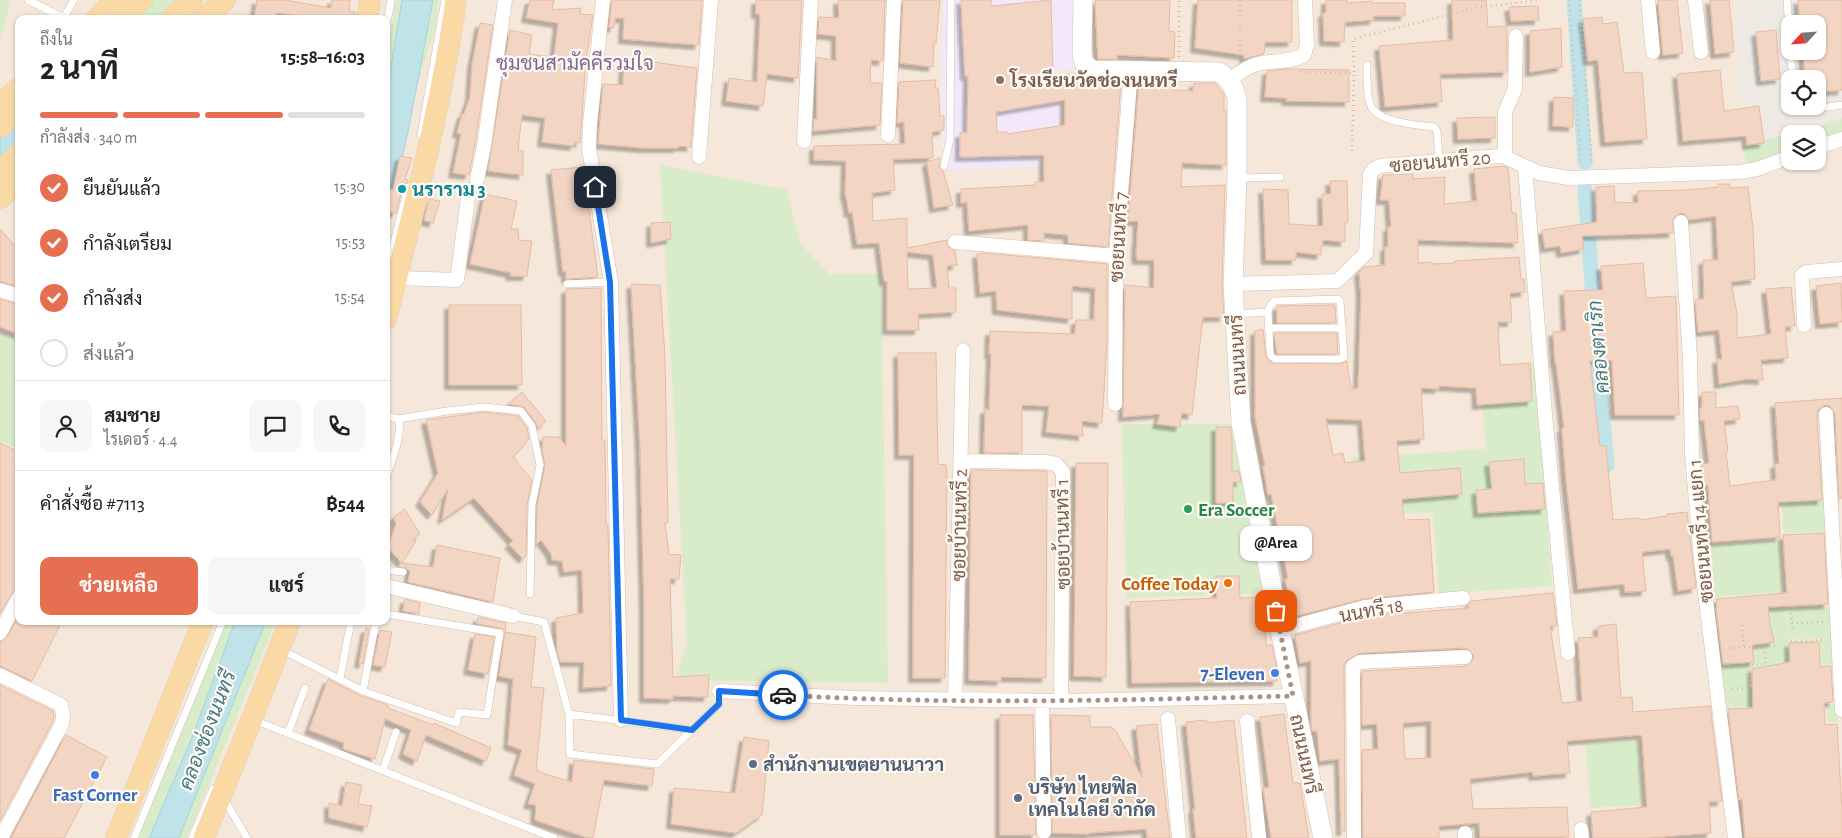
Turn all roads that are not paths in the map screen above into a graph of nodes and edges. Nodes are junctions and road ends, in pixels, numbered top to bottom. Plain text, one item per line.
1 (28, 0) edge
2 (74, 0) edge
3 (116, 0) edge
4 (142, 0) edge
5 (192, 0) edge
6 (225, 0) edge
7 (370, 0) edge
8 (391, 0) edge
9 (445, 0) edge
10 (456, 0) edge
11 (505, 0) edge
12 (603, 0) edge
13 (711, 0) edge
14 (811, 0) edge
15 (894, 0) edge
16 (951, 0) edge
17 (1083, 0) edge
18 (1305, 0) edge
19 (1648, 0) edge
20 (1695, 0) edge
21 (1787, 0) edge
22 (59, 15) edge
23 (66, 15) edge
24 (100, 15) edge
25 (125, 15) edge
26 (175, 15) edge
27 (208, 15) edge
28 (368, 15) edge
29 (388, 15) edge
30 (1788, 15) edge
31 (1516, 36) dead end
32 (1653, 52) dead end
33 (1701, 52) dead end
34 (1367, 65) dead end
35 (1131, 70) junction
36 (1228, 79) junction
37 (15, 91) edge
38 (0, 104) edge
39 (1842, 105) edge
40 (1826, 107) edge
41 (15, 114) edge
42 (0, 127) edge
43 (888, 135) dead end
44 (1842, 138) edge
45 (804, 141) dead end
46 (419, 142) dead end
47 (1826, 144) edge
48 (699, 157) dead end
49 (1505, 157) junction
50 (15, 158) edge
51 (1781, 160) edge
52 (1439, 161) junction
53 (944, 166) dead end
54 (1524, 167) junction
55 (0, 171) edge
56 (411, 178) dead end
57 (1238, 178) junction
58 (1280, 178) dead end
59 (15, 185) edge
60 (0, 198) edge
61 (1681, 222) dead end
62 (955, 242) dead end
63 (1116, 256) junction
64 (1842, 269) edge
65 (392, 276) edge
66 (610, 282) junction
67 (567, 284) dead end
68 (1233, 284) junction
69 (0, 290) edge
70 (390, 290) edge
71 (15, 295) edge
72 (1268, 312) junction
73 (1234, 314) junction
74 (1804, 325) dead end
75 (1268, 328) junction
76 (1343, 328) junction
77 (963, 350) dead end
78 (1115, 404) dead end
79 (1826, 414) dead end
80 (390, 417) edge
81 (398, 419) junction
82 (960, 461) junction
83 (390, 467) edge
84 (390, 570) edge
85 (403, 572) dead end
86 (390, 587) edge
87 (530, 594) dead end
88 (1463, 598) dead end
89 (15, 605) edge
90 (390, 615) edge
91 (513, 616) joint
92 (201, 625) edge
93 (221, 625) edge
94 (289, 625) edge
95 (350, 625) edge
96 (375, 625) edge
97 (1280, 630) junction
98 (0, 633) edge
99 (280, 649) junction
100 (1568, 653) dead end
101 (1464, 657) dead end
102 (0, 675) edge
103 (340, 678) junction
104 (305, 688) dead end
105 (363, 691) junction
106 (719, 691) joint
107 (1293, 696) junction
108 (955, 700) junction
109 (1042, 701) junction
110 (1061, 701) junction
111 (1842, 710) edge
112 (569, 714) junction
113 (252, 719) junction
114 (1168, 719) dead end
115 (621, 720) junction
116 (1247, 721) dead end
117 (692, 730) junction
118 (396, 732) dead end
119 (288, 733) junction
120 (383, 770) junction
121 (220, 786) junction
122 (1044, 832) dead end
123 (1, 838) edge
124 (116, 838) edge
125 (134, 838) edge
126 (192, 838) edge
127 (204, 838) edge
128 (247, 838) edge
129 (554, 838) edge
130 (1179, 838) edge
131 (1259, 838) edge
132 (1323, 838) edge
133 (1354, 838) edge
134 (1735, 838) edge

1 - 22 lane
2 - 23 lane
3 - 24 main road
4 - 25 main road
5 - 26 main road
6 - 27 main road
7 - 28 main road
8 - 29 lane
9 - 46 lane
10 - 65 main road
11 - 65 street
12 - 66 street
13 - 48 street
14 - 45 street
15 - 43 street
16 - 53 lane
17 - 35 street
18 - 36 street
19 - 32 street
20 - 33 street
21 - 30 lane
31 - 49 street
34 - 52 lane
35 - 36 street
35 - 63 street, ซอยนนทรี 7
36 - 57 street, ถนนนนทรี
37 - 38 main road
39 - 40 lane
41 - 42 main road
44 - 47 street
49 - 52 street, ซอยนนทรี 20
49 - 54 street, ซอยนนทรี 20
50 - 55 main road
51 - 54 street, ซอยนนทรี 20
52 - 68 street, ซอยนนทรี 20
54 - 100 street
56 - 65 lane
57 - 58 lane
57 - 68 street, ถนนนนทรี
59 - 60 main road
61 - 134 street, ซอยนนทรี 14 แยก 1
62 - 63 street
63 - 78 street, ซอยนนทรี 7
64 - 74 street
65 - 70 main road
66 - 67 lane
66 - 115 street
68 - 73 street, ถนนนนทรี
69 - 71 street
72 - 73 lane
72 - 75 lane
72 - 76 lane
73 - 97 street, ถนนนนทรี
75 - 76 lane
75 - 76 lane
77 - 82 street, ซอยบ้านนทรี 2
79 - 111 street
80 - 81 lane
81 - 83 lane
81 - 87 lane
82 - 108 street, ซอยบ้านนทรี 2
82 - 110 street, ซอยบ้านนทรี 1
84 - 85 lane
86 - 91 street
88 - 97 street, นนทรี 18
89 - 98 street
90 - 105 lane
91 - 112 lane
92 - 124 main road
93 - 125 lane
94 - 99 main road
95 - 103 lane
96 - 105 lane
97 - 107 street, ถนนนนทรี
99 - 103 lane
99 - 113 main road
101 - 133 street
102 - 123 street
103 - 105 lane
104 - 119 lane
106 - 108 street
106 - 117 lane
107 - 110 street
107 - 132 street, ถนนนนทรี
108 - 109 street
109 - 110 street
109 - 122 street
112 - 115 lane
112 - 117 lane
113 - 119 lane
113 - 121 main road
114 - 130 street
115 - 117 lane
116 - 131 street
118 - 120 lane
119 - 120 lane
120 - 129 lane
121 - 126 lane
121 - 127 main road
121 - 128 lane

